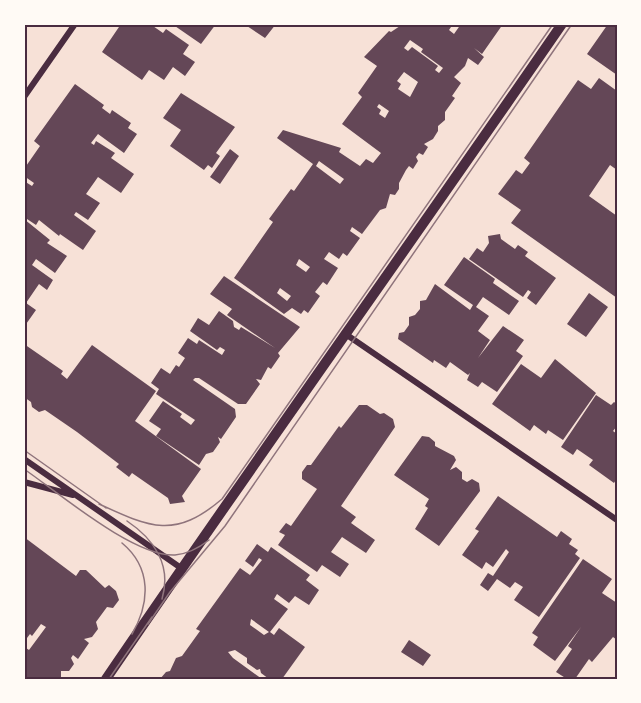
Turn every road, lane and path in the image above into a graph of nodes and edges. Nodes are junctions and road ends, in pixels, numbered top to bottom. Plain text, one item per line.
1 (75, 24) edge
2 (562, 24) edge
3 (24, 97) edge
4 (347, 335) junction
5 (24, 459) edge
6 (24, 482) edge
7 (77, 497) junction
8 (617, 519) edge
9 (181, 568) junction
10 (106, 679) edge

1 - 3 street
2 - 4 street
4 - 8 street
4 - 9 street
5 - 7 street
6 - 7 street
7 - 9 street
9 - 10 street

